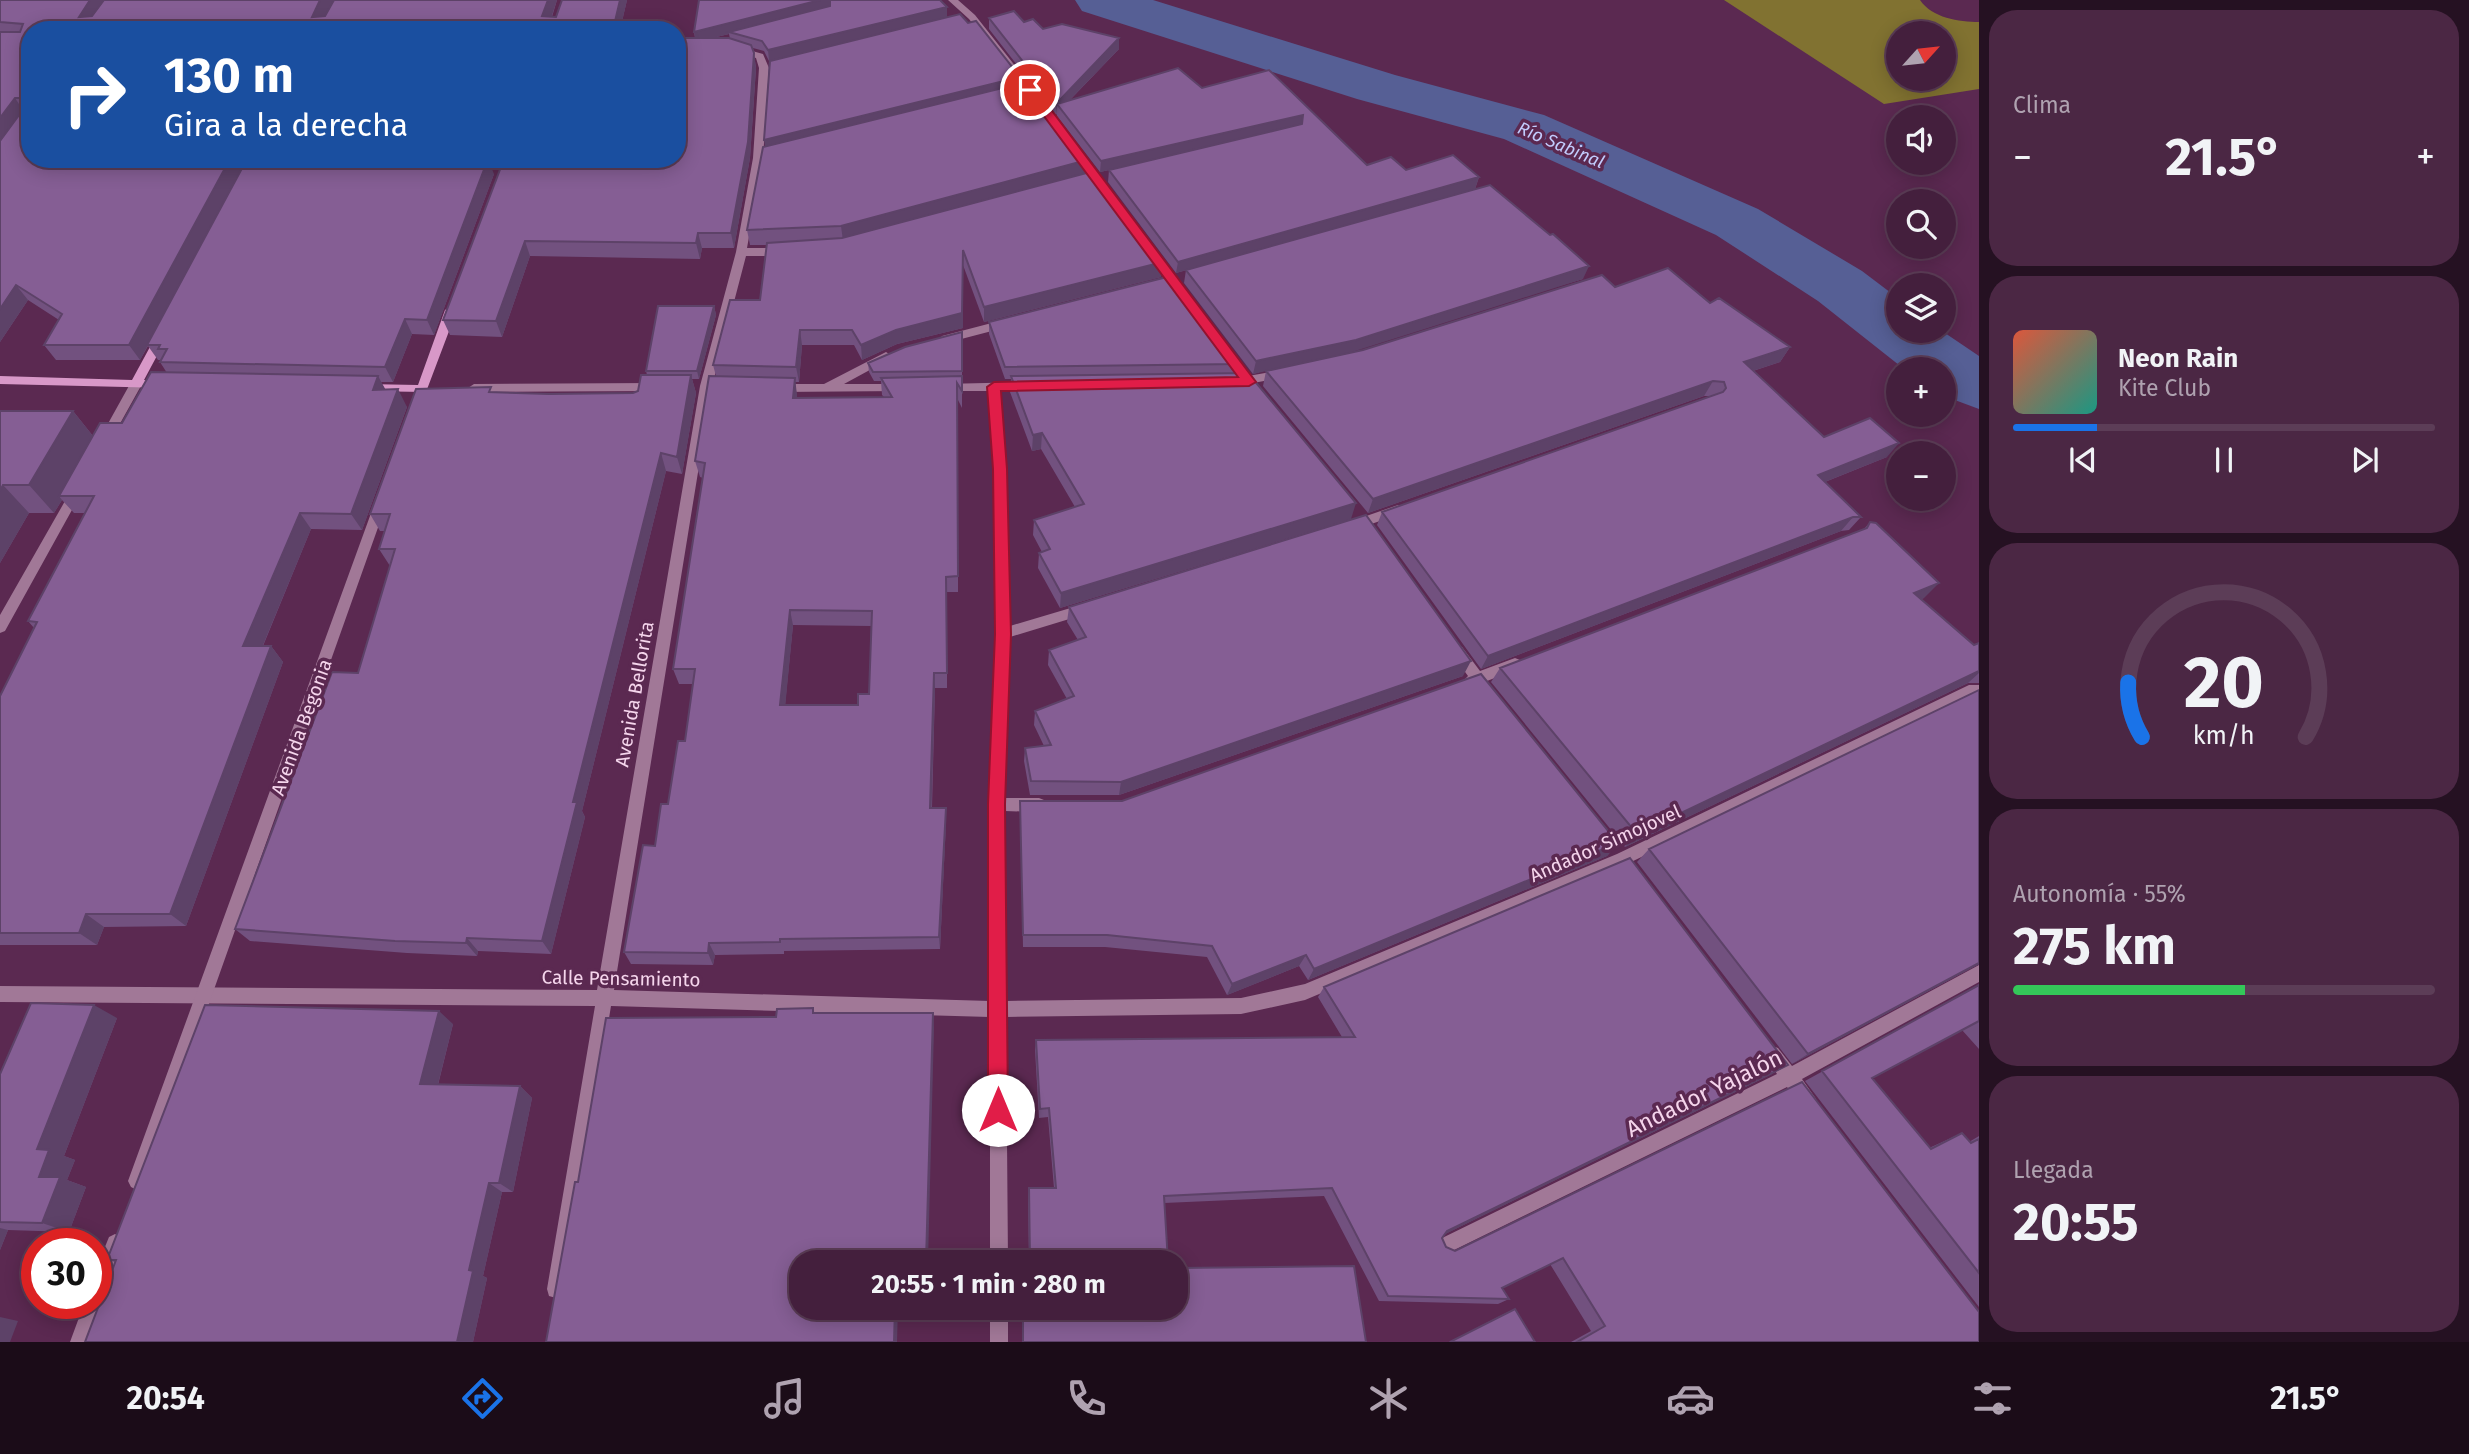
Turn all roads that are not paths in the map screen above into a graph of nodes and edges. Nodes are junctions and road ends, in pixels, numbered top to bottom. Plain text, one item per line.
1 (953, 0) edge
2 (972, 16) junction
3 (959, 20) edge
4 (732, 48) edge
5 (1030, 90) junction
6 (1018, 93) edge
7 (1047, 112) edge
8 (1143, 240) edge
9 (793, 251) edge
10 (741, 252) junction
11 (1188, 276) edge
12 (1174, 280) junction
13 (1161, 284) edge
14 (455, 299) edge
15 (1199, 314) edge
16 (1019, 320) edge
17 (167, 325) edge
18 (928, 343) edge
19 (902, 350) edge
20 (1293, 372) edge
21 (0, 380) edge
22 (1222, 382) edge
23 (136, 384) junction
24 (177, 385) edge
25 (665, 386) edge
26 (1048, 386) edge
27 (994, 387) junction
28 (354, 388) edge
29 (463, 388) edge
30 (771, 388) edge
31 (824, 389) junction
32 (102, 445) edge
33 (81, 481) edge
34 (384, 494) edge
35 (1416, 504) edge
36 (1337, 531) edge
37 (1096, 605) edge
38 (0, 627) edge
39 (1003, 634) junction
40 (1445, 634) edge
41 (1528, 659) edge
42 (1477, 679) junction
43 (1452, 688) edge
44 (1974, 689) edge
45 (1494, 700) edge
46 (997, 804) junction
47 (1051, 805) edge
48 (1979, 973) edge
49 (0, 993) edge
50 (205, 994) junction
51 (602, 998) junction
52 (1241, 1006) joint
53 (998, 1009) junction
54 (1765, 1044) edge
55 (1790, 1077) junction
56 (1815, 1109) edge
57 (134, 1190) edge
58 (120, 1230) edge
59 (1444, 1246) edge
60 (999, 1250) edge
61 (112, 1252) edge
62 (554, 1301) edge
63 (87, 1319) edge
64 (999, 1320) edge
65 (79, 1342) edge
66 (999, 1342) edge

1 - 2 street
2 - 3 street
2 - 5 street
4 - 10 street, Avenida Bellorita
5 - 6 street
5 - 7 street
8 - 12 street
9 - 10 street
10 - 51 street, Avenida Bellorita
11 - 12 street
12 - 13 street
12 - 15 street
14 - 28 main road
16 - 18 street
17 - 23 main road
19 - 31 street
20 - 22 street
21 - 23 main road
23 - 24 main road
23 - 32 street
25 - 29 street
26 - 27 street
27 - 31 street
27 - 39 street
30 - 31 street
33 - 38 street
34 - 50 street, Avenida Begonia
35 - 36 street
37 - 39 street
39 - 46 street
40 - 42 street
41 - 42 street
42 - 43 street
42 - 45 street
44 - 52 street, Andador Simojovel
46 - 47 street
46 - 53 street
48 - 55 street, Andador Yajalón
49 - 50 street, Calle Pensamiento
50 - 51 street, Calle Pensamiento
50 - 57 street, Avenida Begonia
51 - 53 street, Calle Pensamiento
51 - 62 street, Avenida Bellorita
52 - 53 street, Calle Pensamiento
53 - 60 street
54 - 55 street
55 - 56 street
55 - 59 street, Andador Yajalón
58 - 61 street
63 - 65 street
64 - 66 street

